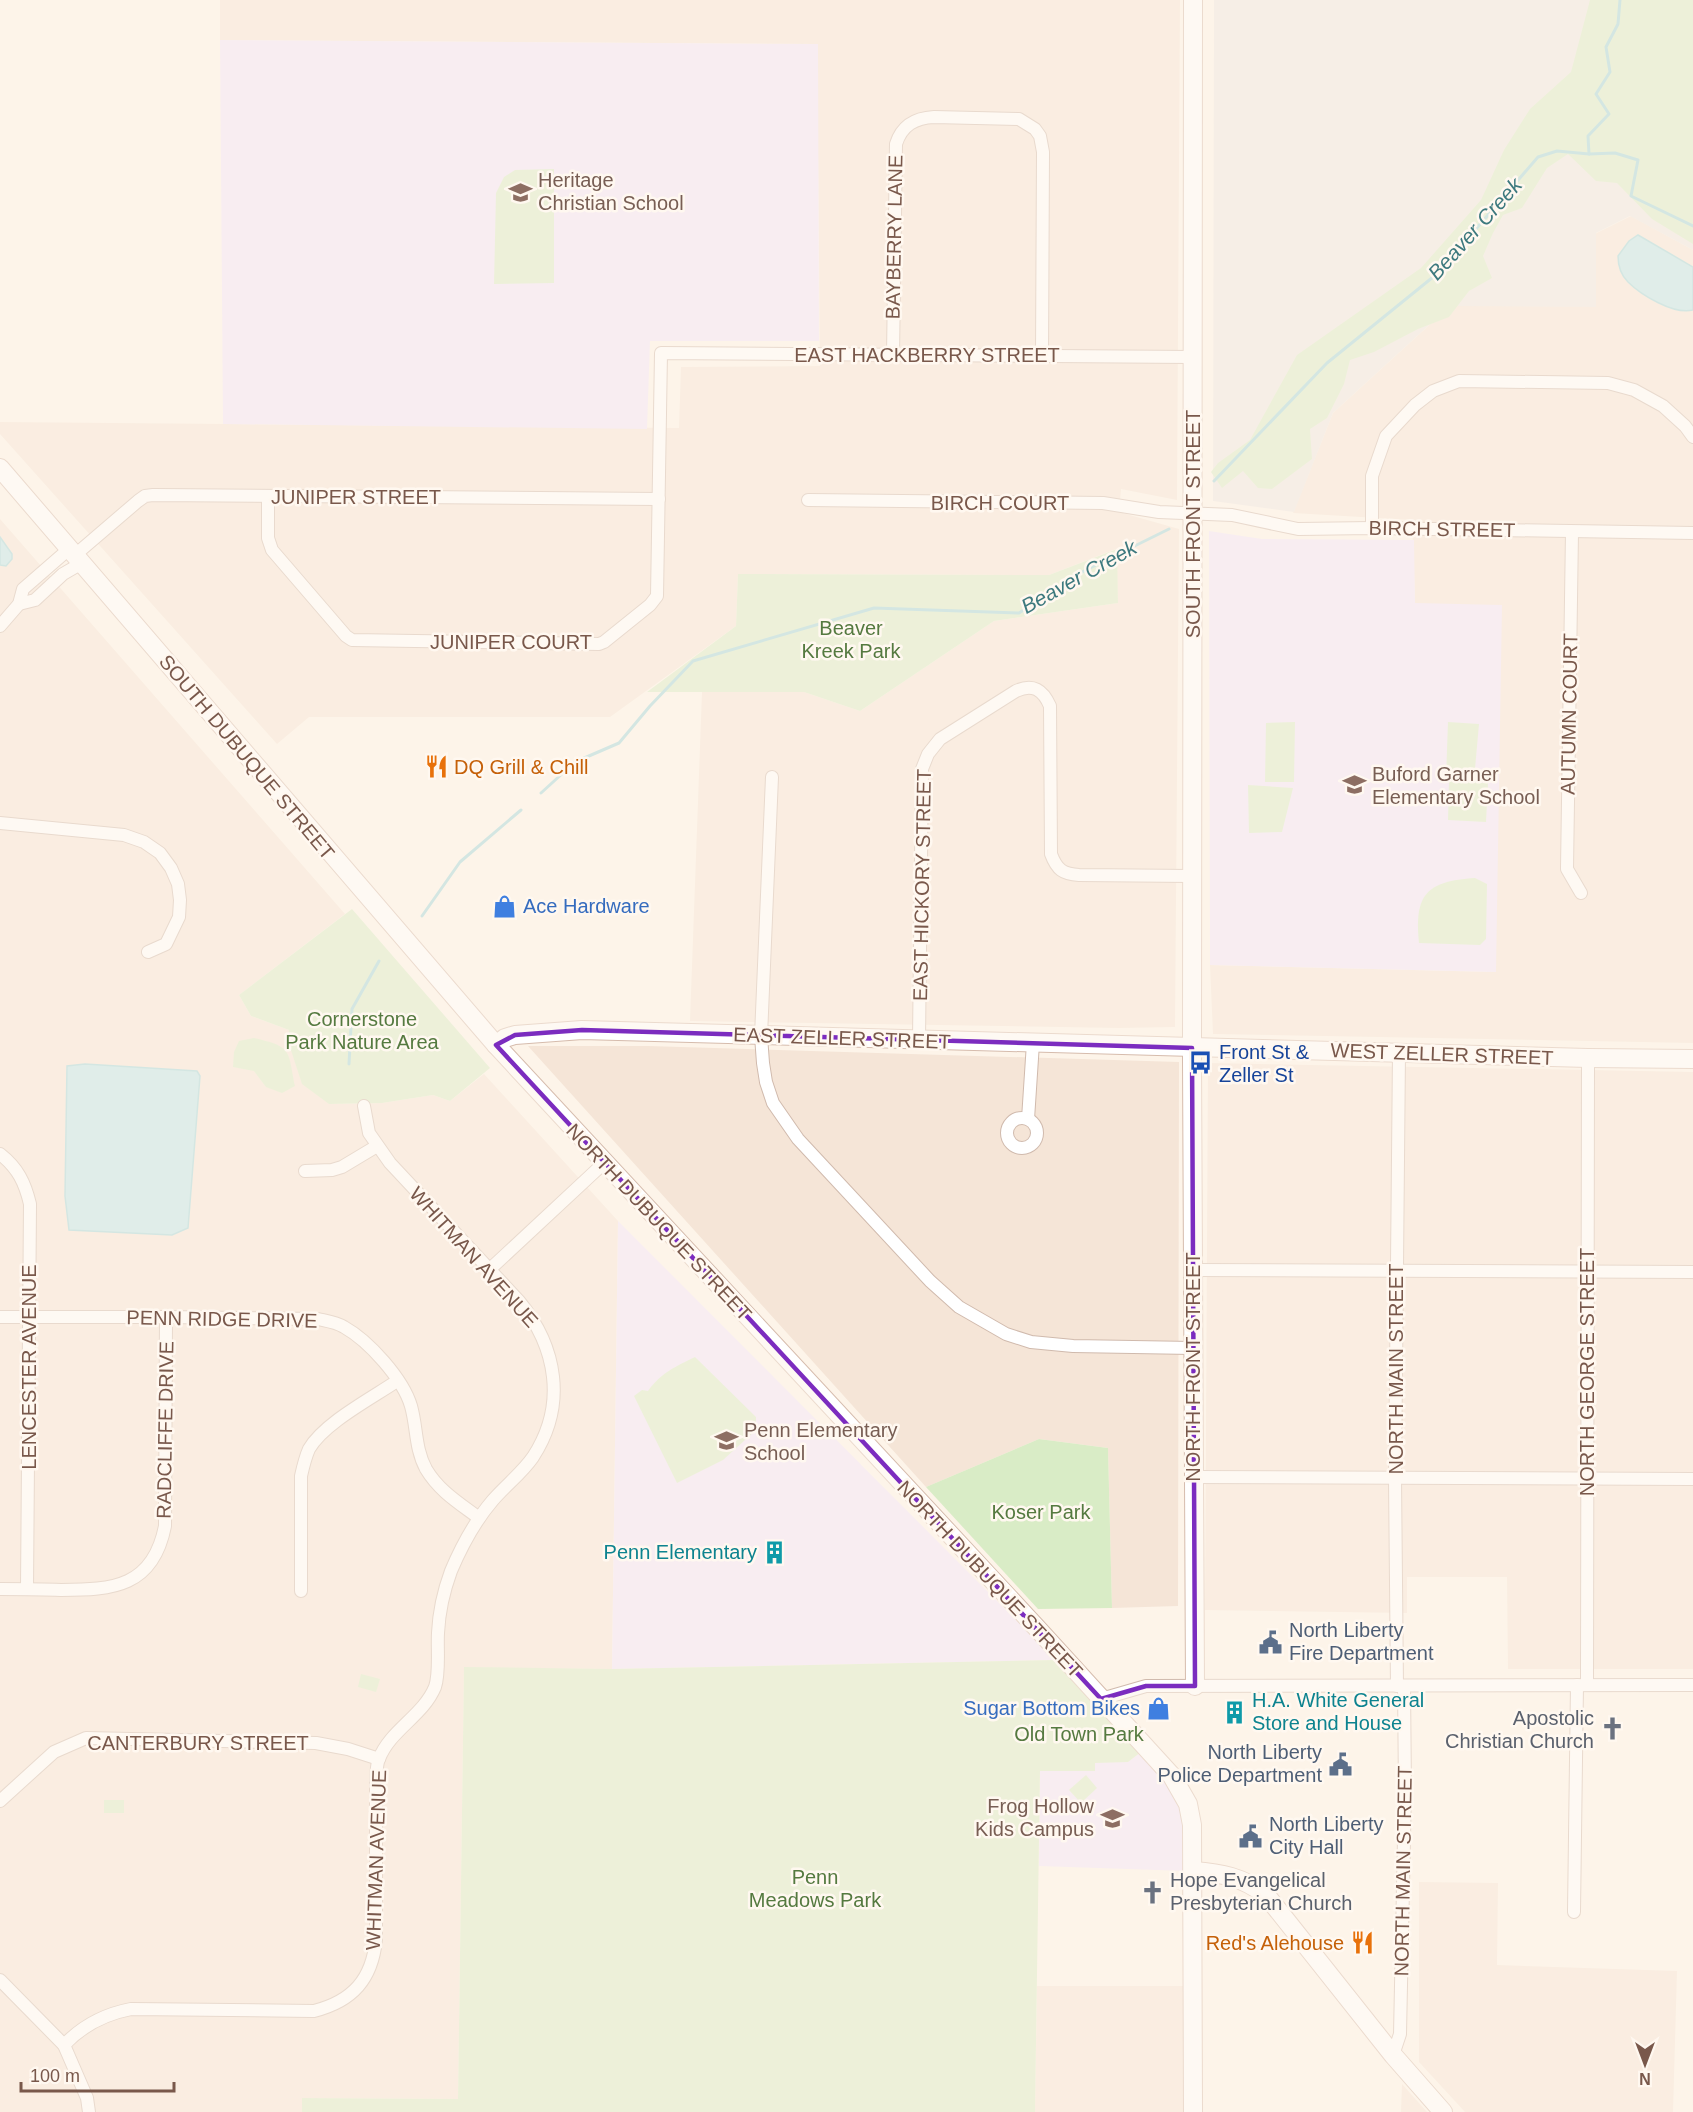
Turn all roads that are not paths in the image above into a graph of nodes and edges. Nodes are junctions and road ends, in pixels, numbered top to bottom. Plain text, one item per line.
1 (1193, 0) edge
2 (661, 353) joint
3 (893, 355) junction
4 (1041, 356) junction
5 (1193, 357) junction
6 (1693, 437) edge
7 (0, 468) edge
8 (268, 496) junction
9 (659, 499) junction
10 (808, 500) dead end
11 (1192, 514) junction
12 (1371, 528) junction
13 (1572, 532) junction
14 (1693, 533) edge
15 (75, 556) junction
16 (19, 604) junction
17 (0, 626) edge
18 (772, 777) dead end
19 (0, 823) edge
20 (1192, 876) junction
21 (1581, 893) dead end
22 (148, 952) dead end
23 (761, 1036) junction
24 (919, 1040) junction
25 (1033, 1043) junction
26 (496, 1045) junction
27 (1192, 1048) junction
28 (1399, 1052) junction
29 (1588, 1058) junction
30 (1693, 1059) edge
31 (364, 1106) dead end
32 (1028, 1119) dead end
33 (377, 1146) junction
34 (0, 1154) edge
35 (604, 1163) junction
36 (305, 1170) dead end
37 (489, 1270) junction
38 (1193, 1270) junction
39 (1397, 1271) junction
40 (1587, 1272) junction
41 (1693, 1272) edge
42 (0, 1317) edge
43 (30, 1317) junction
44 (166, 1317) junction
45 (1193, 1348) junction
46 (397, 1381) junction
47 (1193, 1477) junction
48 (1395, 1478) junction
49 (1587, 1479) junction
50 (1693, 1479) edge
51 (479, 1518) junction
52 (0, 1589) edge
53 (27, 1589) junction
54 (301, 1591) dead end
55 (1582, 1685) junction
56 (1693, 1685) edge
57 (1195, 1686) junction
58 (1400, 1686) junction
59 (1101, 1699) junction
60 (379, 1759) junction
61 (0, 1801) edge
62 (1193, 1871) junction
63 (1574, 1912) dead end
64 (0, 1980) edge
65 (64, 2045) junction
66 (1393, 2055) junction
67 (89, 2112) edge
68 (1192, 2112) edge
69 (1443, 2112) edge

1 - 5 street, SOUTH FRONT STREET
2 - 3 street, EAST HACKBERRY STREET
2 - 9 street, JUNIPER COURT
3 - 4 street, EAST HACKBERRY STREET
3 - 4 street, BAYBERRY LANE
4 - 5 street, EAST HACKBERRY STREET
5 - 11 street, SOUTH FRONT STREET
6 - 12 street
7 - 15 street, SOUTH DUBUQUE STREET
8 - 9 street, JUNIPER STREET
8 - 9 street, JUNIPER COURT
8 - 15 street, JUNIPER STREET
10 - 11 street, BIRCH COURT
11 - 12 street, BIRCH STREET
11 - 20 street, SOUTH FRONT STREET
12 - 13 street, BIRCH STREET
13 - 14 street, BIRCH STREET
13 - 21 street, AUTUMN COURT
15 - 16 street
15 - 16 street
15 - 26 street, SOUTH DUBUQUE STREET
16 - 17 street
18 - 23 street
19 - 22 street
20 - 24 street, EAST HICKORY STREET
20 - 27 street, SOUTH FRONT STREET
23 - 24 street, EAST ZELLER STREET
23 - 26 street, EAST ZELLER STREET
23 - 45 street
24 - 25 street, EAST ZELLER STREET
25 - 27 street, EAST ZELLER STREET
25 - 32 street
26 - 35 street, NORTH DUBUQUE STREET
27 - 28 street, WEST ZELLER STREET
27 - 38 street, NORTH FRONT STREET
28 - 29 street, WEST ZELLER STREET
28 - 39 street, NORTH MAIN STREET
29 - 30 street, WEST ZELLER STREET
29 - 40 street, NORTH GEORGE STREET
31 - 33 street, WHITMAN AVENUE
33 - 36 street
33 - 37 street, WHITMAN AVENUE
34 - 43 street, LENCESTER AVENUE
35 - 37 street
35 - 59 street, NORTH DUBUQUE STREET
37 - 51 street, WHITMAN AVENUE
38 - 39 street
38 - 45 street, NORTH FRONT STREET
39 - 40 street
39 - 48 street, NORTH MAIN STREET
40 - 41 street
40 - 49 street, NORTH GEORGE STREET
42 - 43 street, PENN RIDGE DRIVE
43 - 44 street, PENN RIDGE DRIVE
43 - 53 street, LENCESTER AVENUE
44 - 46 street, PENN RIDGE DRIVE
44 - 53 street, RADCLIFFE DRIVE
45 - 47 street, NORTH FRONT STREET
46 - 51 street, PENN RIDGE DRIVE
46 - 54 street
47 - 48 street
47 - 57 street, NORTH FRONT STREET
48 - 49 street
48 - 58 street, NORTH MAIN STREET
49 - 50 street
49 - 55 street, NORTH GEORGE STREET
51 - 60 street, WHITMAN AVENUE
52 - 53 street, RADCLIFFE DRIVE
55 - 56 street
55 - 58 street
55 - 63 street, NORTH GEORGE STREET
57 - 58 street
57 - 59 street
58 - 66 street, NORTH MAIN STREET
59 - 62 street, NORTH DUBUQUE STREET
60 - 61 street, CANTERBURY STREET
60 - 65 street, WHITMAN AVENUE
62 - 66 street
62 - 68 street
64 - 65 street
65 - 67 street
66 - 69 street

